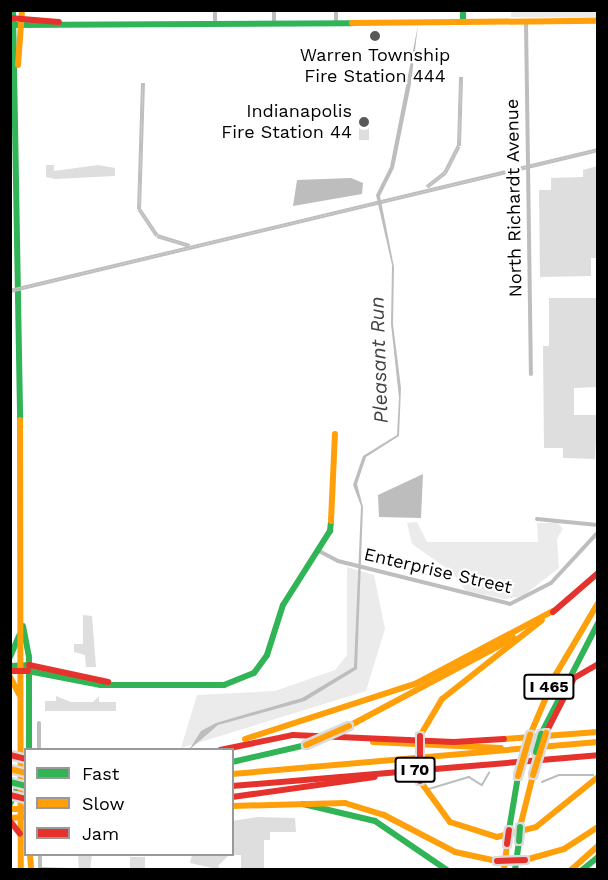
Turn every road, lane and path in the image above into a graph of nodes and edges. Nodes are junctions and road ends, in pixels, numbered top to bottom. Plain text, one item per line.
1 (22, 10) edge
2 (215, 10) edge
3 (274, 10) edge
4 (336, 10) edge
5 (463, 10) edge
6 (12, 19) edge
7 (215, 20) junction
8 (597, 21) edge
9 (22, 22) junction
10 (274, 22) junction
11 (336, 22) junction
12 (463, 22) junction
13 (526, 22) junction
14 (18, 65) junction
15 (531, 374) dead end
16 (335, 434) dead end
17 (537, 519) dead end
18 (597, 525) edge
19 (597, 532) edge
20 (319, 551) junction
21 (597, 573) edge
22 (597, 603) edge
23 (554, 611) junction
24 (597, 623) edge
25 (23, 626) junction
26 (535, 626) junction
27 (20, 636) junction
28 (10, 657) edge
29 (597, 664) edge
30 (10, 666) edge
31 (29, 668) junction
32 (19, 669) junction
33 (10, 671) edge
34 (10, 677) edge
35 (19, 694) junction
36 (39, 723) dead end
37 (597, 732) edge
38 (544, 733) junction
39 (325, 736) junction
40 (597, 742) edge
41 (29, 748) edge
42 (39, 748) edge
43 (224, 748) edge
44 (226, 748) edge
45 (521, 749) junction
46 (597, 755) edge
47 (234, 762) edge
48 (408, 771) junction
49 (234, 774) edge
50 (597, 777) edge
51 (10, 782) edge
52 (23, 784) edge
53 (234, 786) edge
54 (234, 797) edge
55 (278, 803) junction
56 (10, 804) edge
57 (234, 806) edge
58 (10, 809) edge
59 (23, 809) edge
60 (23, 817) edge
61 (10, 819) edge
62 (597, 827) edge
63 (20, 834) junction
64 (597, 846) edge
65 (40, 856) edge
66 (597, 857) edge
67 (21, 870) edge
68 (71, 870) edge
69 (447, 870) edge
70 (504, 870) edge
71 (515, 870) edge
72 (571, 870) edge
73 (582, 870) edge

1 - 9 main road
2 - 7 street
3 - 10 street
4 - 11 street
5 - 12 main road
6 - 9 main road
6 - 14 main road
7 - 9 main road
7 - 10 main road
8 - 13 main road
9 - 14 main road
10 - 11 main road
11 - 12 main road
12 - 13 main road
13 - 15 street, North Richardt Avenue
14 - 25 main road
16 - 20 main road
17 - 18 street
19 - 20 street, Enterprise Street
20 - 31 main road
21 - 23 main road
22 - 70 main road, I 465, bridge
23 - 26 main road
23 - 43 main road
24 - 38 main road, I 465
25 - 27 main road
25 - 31 main road
26 - 47 main road, bridge
26 - 50 main road, bridge
27 - 28 main road
27 - 32 main road
29 - 38 main road
30 - 32 main road
31 - 32 main road
31 - 41 main road
32 - 33 main road
32 - 35 main road
34 - 35 main road
35 - 52 main road
36 - 42 street
37 - 39 main road
38 - 71 main road, I 465, bridge
39 - 44 main road
39 - 45 main road
40 - 45 main road, I 70
45 - 49 main road, I 70
46 - 48 main road, I 70
48 - 53 main road, I 70
48 - 54 main road
51 - 52 main road, bridge
52 - 56 main road
52 - 59 main road
55 - 57 main road
55 - 62 main road, bridge
55 - 69 main road
58 - 59 main road
59 - 60 main road
60 - 61 main road
60 - 63 main road
61 - 63 main road
63 - 67 main road
64 - 72 main road
65 - 68 street
66 - 73 main road

